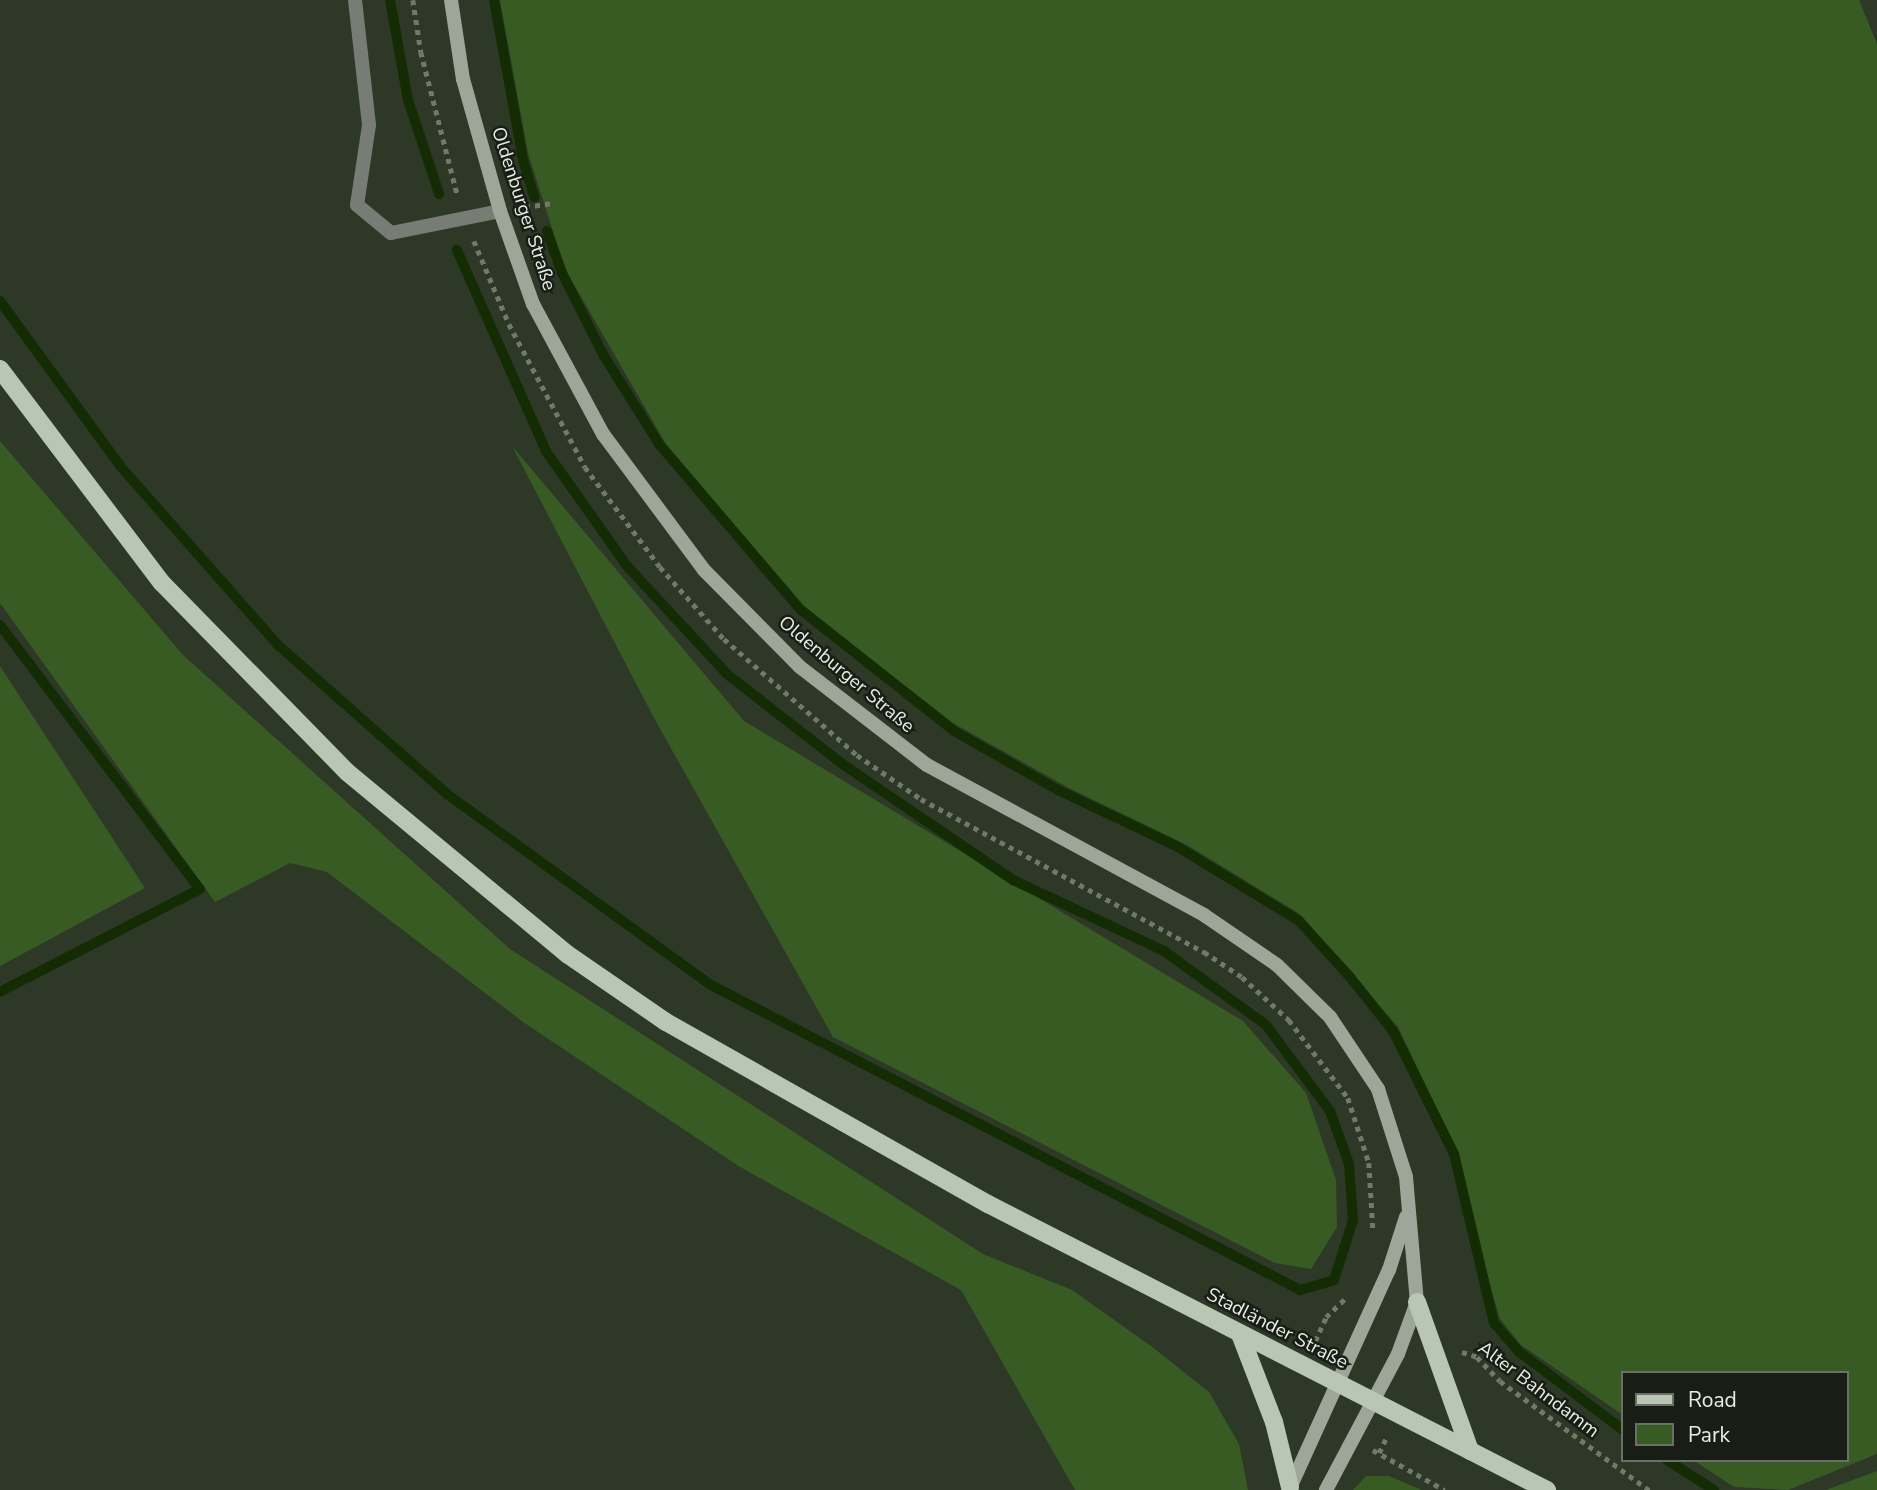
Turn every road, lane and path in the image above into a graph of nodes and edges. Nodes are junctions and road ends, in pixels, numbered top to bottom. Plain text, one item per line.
1 (355, 0) edge
2 (450, 0) edge
3 (500, 211) junction
4 (0, 369) edge
5 (1408, 1209) junction
6 (1417, 1302) junction
7 (1326, 1317) dead end
8 (1364, 1326) junction
9 (1240, 1334) junction
10 (1439, 1360) junction
11 (1337, 1383) junction
12 (1374, 1402) junction
13 (1470, 1451) junction
14 (1289, 1489) edge
15 (1326, 1490) edge
16 (1547, 1490) edge
17 (1649, 1490) edge

1 - 3 lane
2 - 3 street, Oldenburger Straße
3 - 5 street, Oldenburger Straße
4 - 9 main road, Stadländer Straße
5 - 6 street, Oldenburger Straße
5 - 8 street, Oldenburger Straße
6 - 10 main road
6 - 12 street, Oldenburger Straße
7 - 8 path
8 - 11 street, Oldenburger Straße
9 - 11 main road, Stadländer Straße
9 - 14 main road
10 - 13 main road
10 - 17 path, Alter Bahndamm
11 - 12 main road, Stadländer Straße
11 - 14 street, Oldenburger Straße
12 - 13 main road, Stadländer Straße
12 - 15 street, Oldenburger Straße
13 - 16 main road, Stadländer Straße

